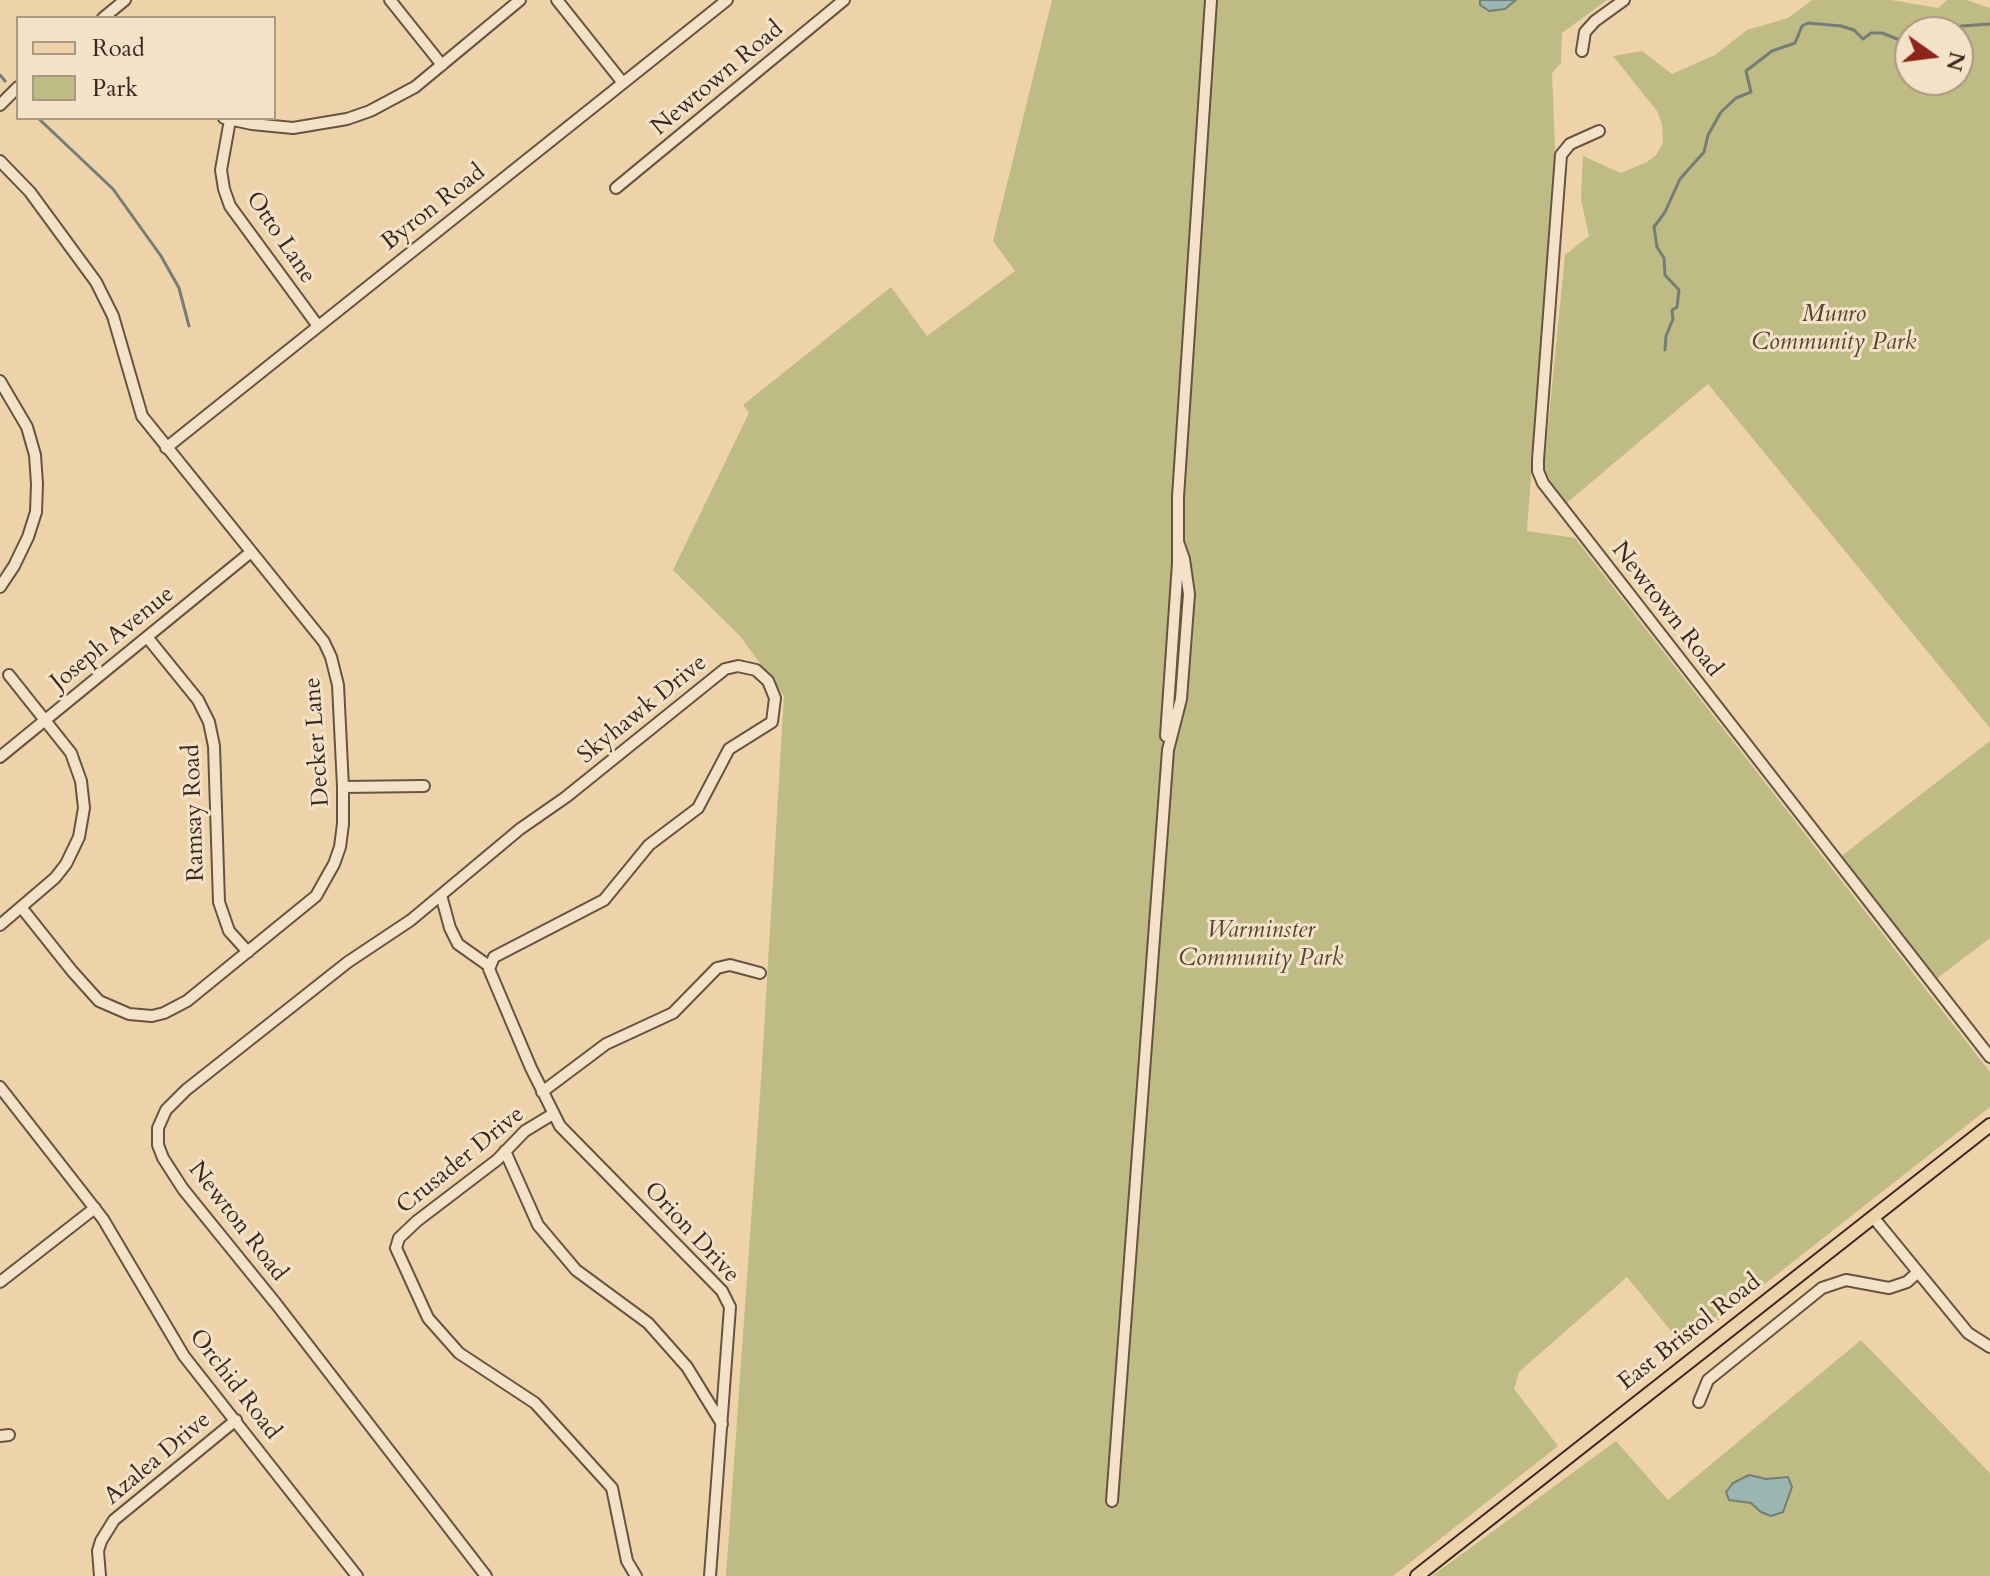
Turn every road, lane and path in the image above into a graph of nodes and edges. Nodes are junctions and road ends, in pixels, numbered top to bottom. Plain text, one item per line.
1 (125, 0) edge
2 (390, 0) edge
3 (520, 0) edge
4 (557, 0) edge
5 (727, 0) edge
6 (844, 0) edge
7 (1211, 0) edge
8 (1624, 0) edge
9 (105, 16) edge
10 (1582, 51) dead end
11 (442, 65) junction
12 (623, 83) junction
13 (16, 89) edge
14 (0, 105) edge
15 (227, 120) edge
16 (234, 120) edge
17 (1599, 131) dead end
18 (0, 161) edge
19 (616, 188) dead end
20 (318, 326) junction
21 (0, 381) edge
22 (166, 448) junction
23 (251, 552) junction
24 (0, 587) edge
25 (147, 637) junction
26 (9, 675) dead end
27 (46, 719) junction
28 (0, 757) edge
29 (424, 786) dead end
30 (343, 787) junction
31 (441, 895) junction
32 (429, 906) joint
33 (21, 907) junction
34 (0, 925) edge
35 (248, 952) junction
36 (490, 964) junction
37 (760, 973) dead end
38 (1990, 1057) edge
39 (0, 1087) edge
40 (542, 1092) junction
41 (553, 1114) junction
42 (1990, 1125) edge
43 (505, 1151) junction
44 (95, 1208) junction
45 (1873, 1217) junction
46 (1918, 1272) junction
47 (0, 1282) edge
48 (1990, 1347) edge
49 (1699, 1402) dead end
50 (236, 1420) junction
51 (722, 1424) junction
52 (1112, 1501) dead end
53 (100, 1576) edge
54 (357, 1576) edge
55 (486, 1576) edge
56 (636, 1576) edge
57 (710, 1576) edge
58 (1417, 1576) edge

1 - 9 street
2 - 11 street
3 - 11 street
4 - 12 street
5 - 12 street, Byron Road
6 - 19 street, Newtown Road
7 - 52 street
8 - 10 street
11 - 16 street
12 - 20 street, Byron Road
13 - 14 street
15 - 20 street, Otto Lane
17 - 38 street, Newtown Road
18 - 22 street, Decker Lane
20 - 22 street, Byron Road
21 - 24 street
22 - 23 street, Decker Lane
23 - 25 street, Joseph Avenue
23 - 30 street, Decker Lane
25 - 27 street, Joseph Avenue
25 - 35 street, Ramsay Road
26 - 27 street
27 - 28 street, Joseph Avenue
27 - 33 street
29 - 30 street
30 - 35 street, Decker Lane
31 - 32 street, Skyhawk Drive
31 - 36 street
31 - 36 street, Skyhawk Drive
32 - 55 street, Newton Road
33 - 34 street
33 - 35 street, Decker Lane
36 - 40 street
37 - 40 street
39 - 44 street, Orchid Road
40 - 41 street, Orion Drive
41 - 43 street, Crusader Drive
41 - 51 street, Orion Drive
42 - 45 main road, East Bristol Road
43 - 51 street
43 - 56 street, Crusader Drive
44 - 47 street
44 - 50 street, Orchid Road
45 - 46 street
45 - 58 main road, East Bristol Road
46 - 48 street
46 - 49 street, East Bristol Road
50 - 53 street, Azalea Drive
50 - 54 street, Orchid Road
51 - 57 street, Orion Drive

